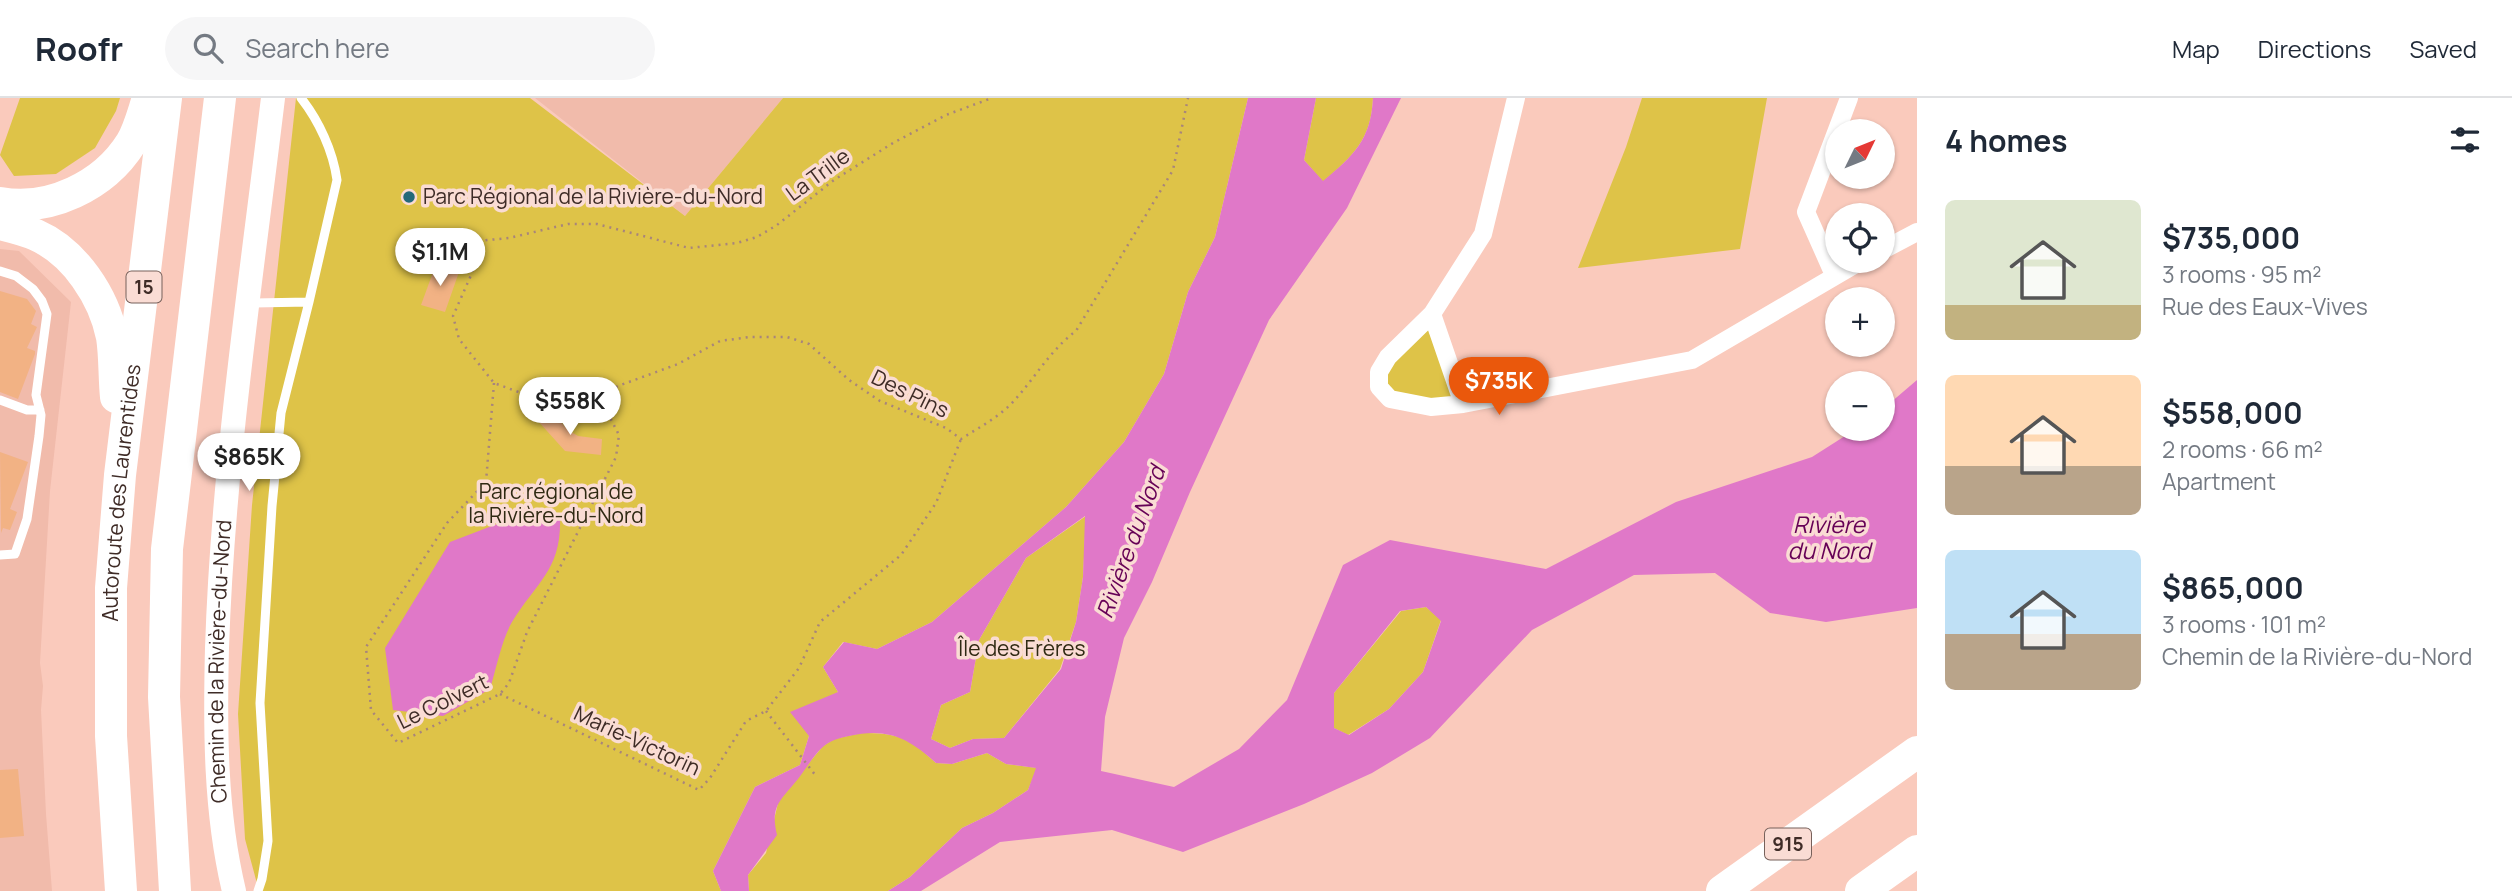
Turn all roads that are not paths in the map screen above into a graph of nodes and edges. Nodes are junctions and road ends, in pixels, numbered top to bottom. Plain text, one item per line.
1 (148, 98) edge
2 (166, 98) edge
3 (220, 98) edge
4 (273, 98) edge
5 (301, 98) edge
6 (1516, 98) edge
7 (1849, 98) edge
8 (0, 203) edge
9 (0, 224) edge
10 (1917, 232) edge
11 (1895, 244) edge
12 (0, 271) edge
13 (1837, 273) edge
14 (1833, 275) junction
15 (309, 302) junction
16 (249, 303) junction
17 (1432, 314) junction
18 (0, 400) edge
19 (1463, 404) junction
20 (40, 410) junction
21 (120, 475) junction
22 (0, 555) edge
23 (1917, 752) edge
24 (1917, 851) edge
25 (121, 891) edge
26 (174, 891) edge
27 (234, 891) edge
28 (258, 891) edge
29 (1722, 891) edge
30 (1861, 891) edge

1 - 8 highway
2 - 21 highway, Autoroute des Laurentides / 15
3 - 26 highway
4 - 16 street, Chemin de la Rivière-du-Nord
5 - 15 lane
6 - 17 street
7 - 14 street
9 - 21 highway
10 - 11 street
12 - 20 lane
13 - 14 street
14 - 19 street
15 - 16 lane
15 - 28 lane
16 - 27 street, Chemin de la Rivière-du-Nord
17 - 19 street
17 - 19 street
18 - 20 lane
20 - 22 lane
21 - 25 highway, Autoroute des Laurentides / 15
23 - 29 highway, 915
24 - 30 highway

